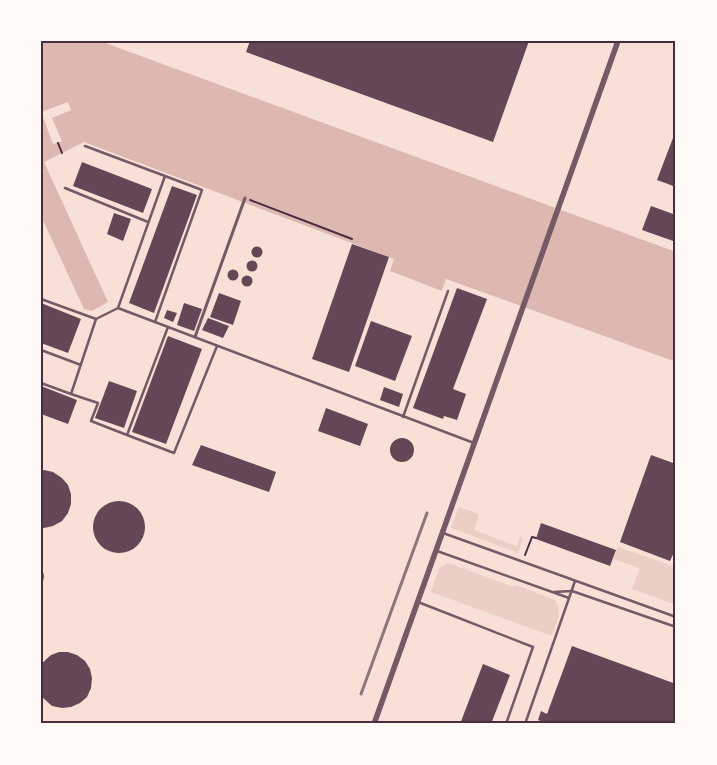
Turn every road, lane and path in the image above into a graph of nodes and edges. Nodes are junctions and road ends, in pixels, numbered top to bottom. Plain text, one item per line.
1 (618, 41) edge
2 (58, 143) dead end
3 (85, 146) dead end
4 (62, 153) dead end
5 (165, 176) junction
6 (65, 188) dead end
7 (245, 198) joint
8 (148, 222) junction
9 (352, 239) dead end
10 (448, 291) dead end
11 (41, 299) edge
12 (118, 308) junction
13 (96, 319) junction
14 (155, 322) junction
15 (168, 327) junction
16 (196, 337) junction
17 (217, 346) junction
18 (41, 350) edge
19 (82, 365) junction
20 (41, 383) edge
21 (71, 394) junction
22 (403, 417) junction
23 (127, 435) junction
24 (475, 443) junction
25 (443, 532) junction
26 (536, 538) dead end
27 (436, 550) junction
28 (526, 555) dead end
29 (575, 581) junction
30 (572, 590) junction
31 (553, 593) junction
32 (569, 598) junction
33 (418, 602) junction
34 (676, 617) edge
35 (676, 627) edge
36 (374, 724) edge
37 (506, 724) edge
38 (524, 724) edge

1 - 24 street
2 - 4 path
3 - 5 lane
5 - 8 lane
5 - 14 lane
6 - 8 lane
7 - 9 path
7 - 16 street
8 - 12 lane
10 - 22 lane
11 - 13 lane
12 - 13 lane
12 - 14 lane
13 - 19 lane
14 - 15 lane
15 - 16 lane
15 - 23 lane
16 - 17 lane
17 - 22 lane
17 - 23 lane
18 - 19 lane
19 - 21 lane
20 - 21 lane
21 - 23 lane
22 - 24 lane
24 - 25 street
25 - 27 street
25 - 29 lane
26 - 28 path
27 - 31 lane
27 - 33 street
29 - 30 lane
29 - 34 lane
30 - 31 lane
30 - 32 lane
30 - 35 lane
31 - 32 lane
32 - 38 lane
33 - 36 street
33 - 37 lane

